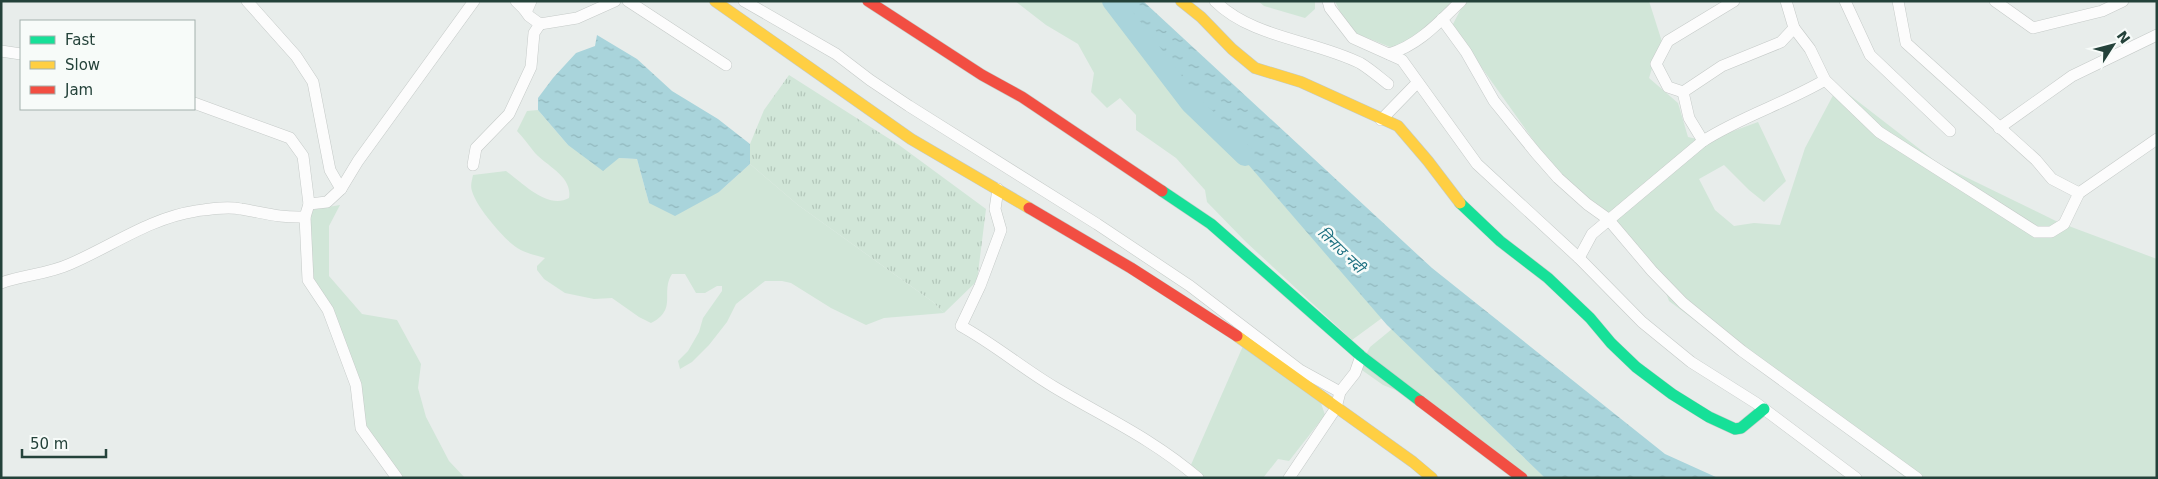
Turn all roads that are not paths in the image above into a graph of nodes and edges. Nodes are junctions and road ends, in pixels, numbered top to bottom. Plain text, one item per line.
1 (247, 1) edge
2 (474, 1) edge
3 (615, 1) edge
4 (628, 1) edge
5 (715, 1) edge
6 (744, 1) edge
7 (868, 1) edge
8 (1181, 1) edge
9 (1215, 1) edge
10 (1328, 1) edge
11 (1461, 1) edge
12 (1734, 1) edge
13 (1786, 1) edge
14 (1845, 1) edge
15 (1898, 1) edge
16 (1995, 1) edge
17 (2122, 1) edge
18 (523, 4) edge
19 (1442, 19) junction
20 (540, 24) junction
21 (1794, 28) junction
22 (2157, 35) edge
23 (1, 51) edge
24 (20, 54) edge
25 (1389, 54) junction
26 (726, 65) dead end
27 (1826, 80) junction
28 (1417, 82) junction
29 (1388, 84) dead end
30 (1684, 92) junction
31 (195, 103) edge
32 (1381, 120) junction
33 (2000, 128) junction
34 (1950, 131) dead end
35 (2157, 139) edge
36 (1703, 141) junction
37 (473, 165) dead end
38 (341, 189) junction
39 (998, 189) junction
40 (2080, 193) junction
41 (309, 204) junction
42 (304, 217) junction
43 (1608, 219) junction
44 (1579, 258) junction
45 (1, 284) edge
46 (1361, 356) junction
47 (1340, 392) junction
48 (1336, 408) junction
49 (1764, 410) junction
50 (397, 478) edge
51 (1198, 478) edge
52 (1289, 478) edge
53 (1432, 478) edge
54 (1522, 478) edge
55 (1856, 478) edge
56 (1917, 478) edge

1 - 38 street
2 - 38 street
3 - 20 street
4 - 26 street
5 - 39 street
6 - 47 street
7 - 46 street
8 - 32 street
9 - 29 street
10 - 25 street
11 - 19 street
12 - 30 street
13 - 21 street
14 - 34 street
15 - 33 street
16 - 17 street
18 - 20 street
19 - 25 street
19 - 43 street
20 - 37 street
21 - 27 street
21 - 30 street
22 - 33 street
23 - 24 street
25 - 28 street
27 - 36 street
27 - 40 street
28 - 32 street
28 - 44 street
30 - 36 street
31 - 41 street
32 - 49 street
33 - 40 street
35 - 40 street
36 - 43 street
38 - 41 street
39 - 48 street
39 - 51 street
41 - 42 street
42 - 45 street
42 - 50 street
43 - 44 street
43 - 56 street
44 - 49 street
46 - 47 street
46 - 54 street
47 - 48 street
48 - 52 street
48 - 53 street
49 - 55 street

